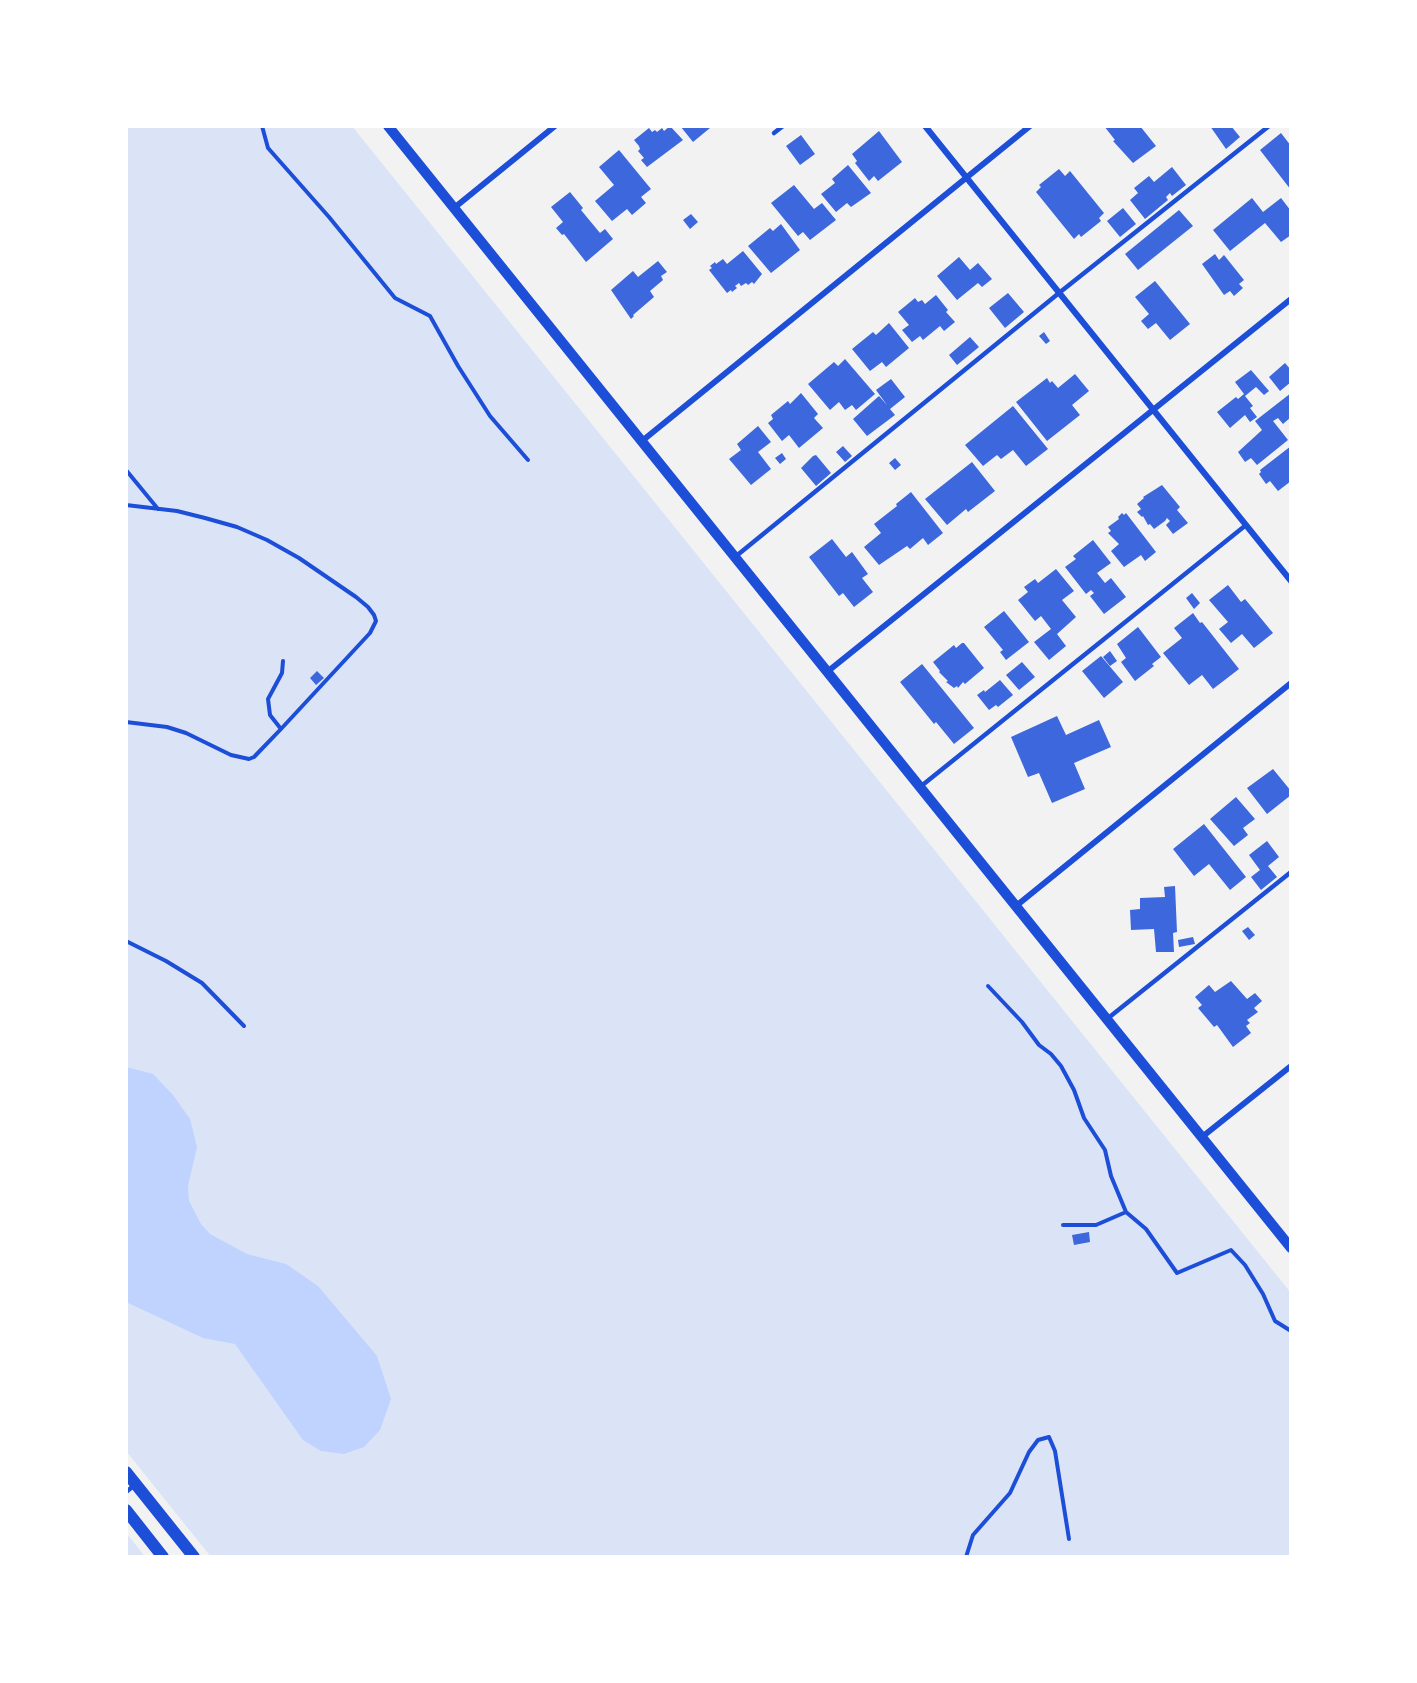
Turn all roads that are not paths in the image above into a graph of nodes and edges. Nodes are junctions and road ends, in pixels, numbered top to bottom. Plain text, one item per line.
1 (388, 126) edge
2 (555, 126) edge
3 (783, 126) edge
4 (924, 126) edge
5 (1030, 126) edge
6 (1269, 126) edge
7 (774, 133) dead end
8 (965, 178) junction
9 (454, 208) junction
10 (1059, 293) junction
11 (1291, 299) edge
12 (1153, 410) junction
13 (642, 441) junction
14 (1246, 525) junction
15 (735, 557) junction
16 (1291, 581) edge
17 (827, 672) junction
18 (1291, 683) edge
19 (920, 787) junction
20 (1291, 872) edge
21 (1016, 906) junction
22 (1107, 1019) junction
23 (1291, 1066) edge
24 (1202, 1137) junction
25 (1291, 1248) edge
26 (126, 1472) edge
27 (131, 1488) edge
28 (126, 1510) edge
29 (163, 1557) edge
30 (194, 1557) edge

1 - 9 street
2 - 9 street
3 - 7 lane
4 - 8 street
5 - 8 street
6 - 10 lane
8 - 10 street
8 - 13 street
9 - 13 street
10 - 12 street
10 - 15 lane
11 - 12 street
12 - 14 street
12 - 17 street
13 - 15 street
14 - 16 street
14 - 19 lane
15 - 17 street
17 - 19 street
18 - 21 street
19 - 21 street
20 - 22 lane
21 - 22 street
22 - 24 street
23 - 24 street
24 - 25 street
26 - 27 main road
27 - 30 main road
28 - 29 main road

